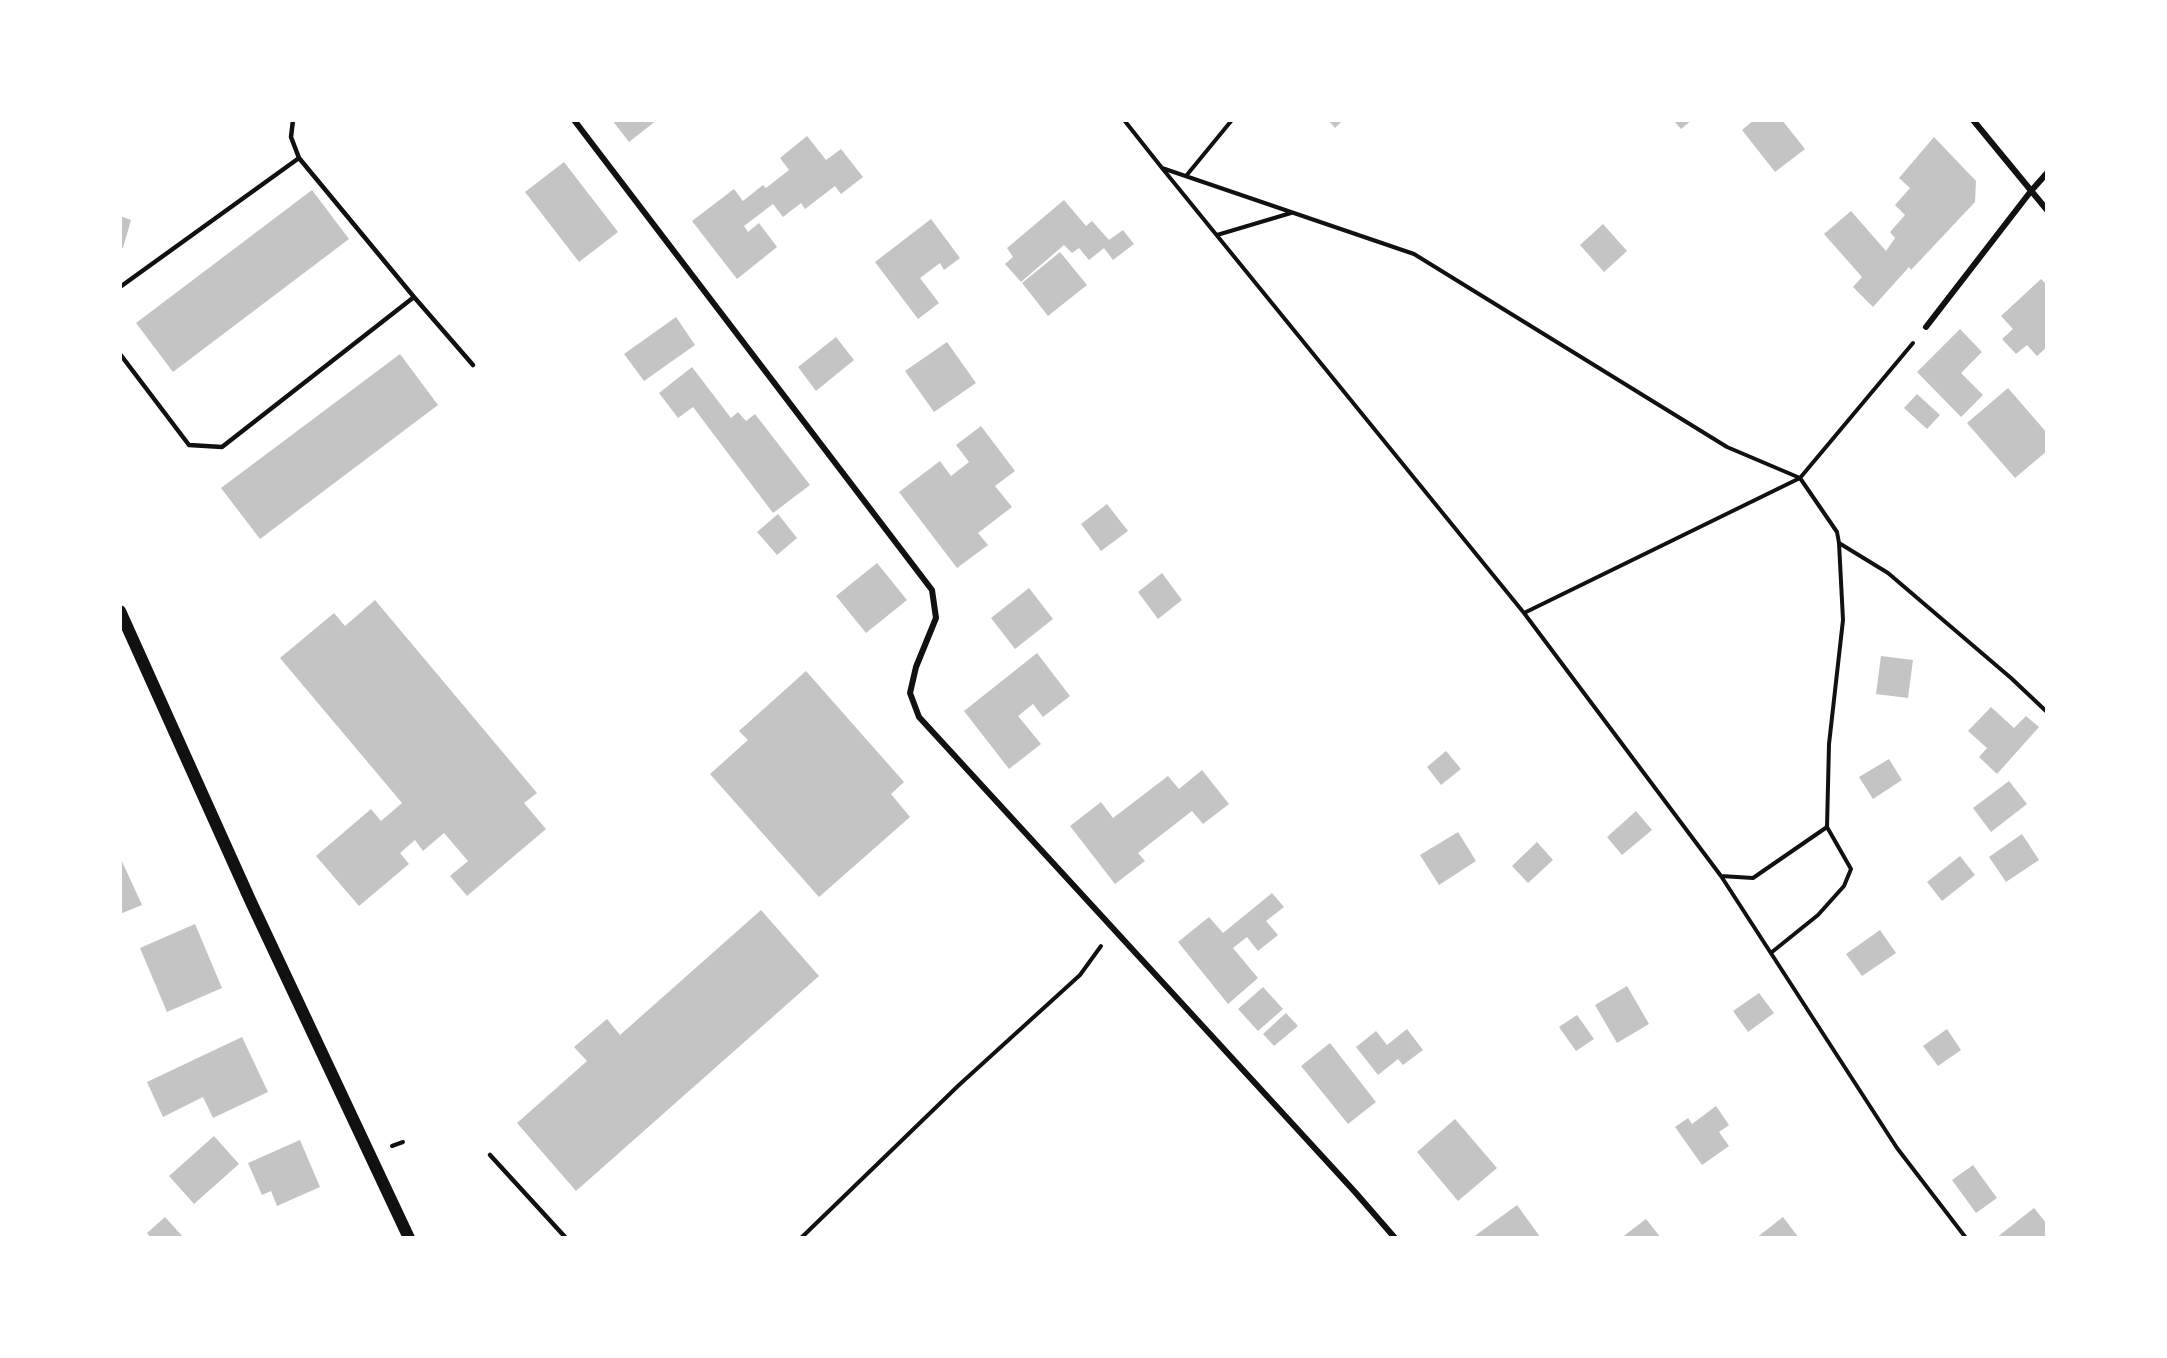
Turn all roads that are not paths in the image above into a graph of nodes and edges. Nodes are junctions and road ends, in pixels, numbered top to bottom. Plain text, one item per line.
1 (293, 120) edge
2 (574, 120) edge
3 (1973, 120) edge
4 (299, 158) junction
5 (2047, 173) edge
6 (2031, 191) junction
7 (2047, 210) edge
8 (120, 287) edge
9 (414, 297) junction
10 (1926, 327) road end
11 (120, 354) edge
12 (473, 365) dead end
13 (120, 611) edge
14 (490, 1155) dead end
15 (409, 1238) edge
16 (566, 1238) edge
17 (1395, 1238) edge

1 - 4 lane
2 - 17 street
3 - 6 street
4 - 8 lane
4 - 9 lane
5 - 6 street
6 - 7 street
6 - 10 street
9 - 11 lane
9 - 12 lane
13 - 15 main road
14 - 16 lane

